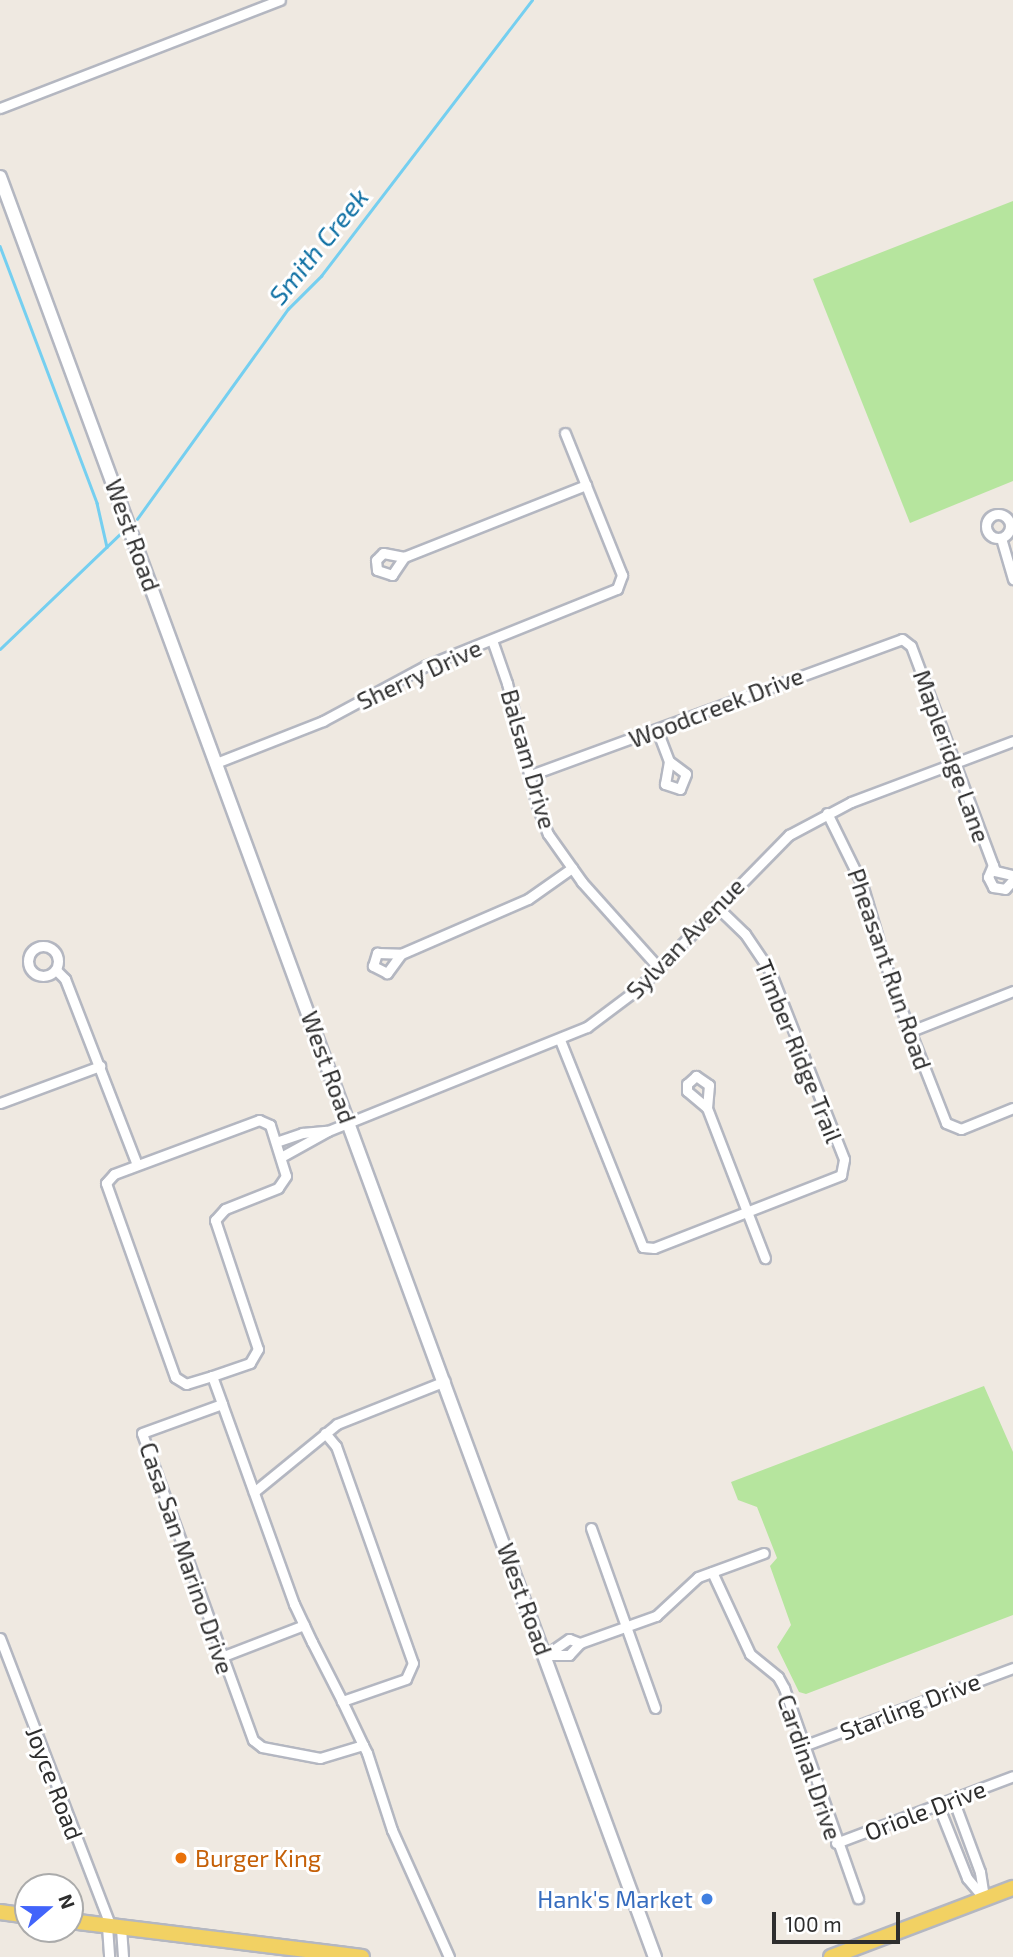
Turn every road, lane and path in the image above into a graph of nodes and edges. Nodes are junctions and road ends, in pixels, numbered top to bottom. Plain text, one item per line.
1 (280, 0) edge
2 (0, 108) edge
3 (0, 177) edge
4 (565, 433) dead end
5 (586, 485) junction
6 (1001, 538) dead end
7 (404, 557) dead end
8 (1013, 579) edge
9 (902, 639) joint
10 (492, 640) junction
11 (657, 730) junction
12 (1013, 741) edge
13 (669, 761) dead end
14 (216, 763) junction
15 (954, 763) junction
16 (528, 776) junction
17 (827, 813) junction
18 (993, 865) junction
19 (572, 869) junction
20 (1013, 874) edge
21 (1013, 880) edge
22 (716, 906) junction
23 (401, 954) dead end
24 (659, 968) junction
25 (56, 970) dead end
26 (1013, 991) edge
27 (911, 1031) junction
28 (560, 1040) junction
29 (100, 1066) junction
30 (0, 1103) edge
31 (707, 1108) dead end
32 (1013, 1108) edge
33 (349, 1123) junction
34 (328, 1131) junction
35 (276, 1142) junction
36 (281, 1157) junction
37 (137, 1165) junction
38 (747, 1212) junction
39 (765, 1258) dead end
40 (212, 1376) junction
41 (445, 1381) junction
42 (222, 1404) junction
43 (325, 1433) junction
44 (254, 1492) junction
45 (591, 1528) dead end
46 (764, 1553) dead end
47 (712, 1572) junction
48 (304, 1625) junction
49 (627, 1627) junction
50 (0, 1639) edge
51 (580, 1643) junction
52 (546, 1655) junction
53 (222, 1657) junction
54 (1013, 1668) edge
55 (342, 1701) junction
56 (656, 1707) dead end
57 (363, 1745) junction
58 (806, 1745) junction
59 (1013, 1776) edge
60 (953, 1799) junction
61 (938, 1805) junction
62 (836, 1843) junction
63 (1013, 1888) edge
64 (858, 1898) dead end
65 (984, 1898) junction
66 (84, 1924) edge
67 (113, 1927) junction
68 (109, 1957) edge
69 (124, 1957) edge
70 (362, 1957) edge
71 (449, 1957) edge
72 (655, 1957) edge
73 (831, 1957) edge

1 - 2 street
3 - 14 street, West Road
4 - 5 street
5 - 7 street
5 - 10 street, Sherry Drive
6 - 8 street
9 - 11 street, Woodcreek Drive
9 - 15 street, Mapleridge Lane
10 - 14 street, Sherry Drive
10 - 16 street, Balsam Drive
11 - 13 street
11 - 16 street, Woodcreek Drive
12 - 15 street, Sylvan Avenue
14 - 33 street, West Road
15 - 17 street, Sylvan Avenue
15 - 18 street, Mapleridge Lane
16 - 19 street, Balsam Drive
17 - 22 street, Sylvan Avenue
17 - 27 street, Pheasant Run Road
18 - 20 street, Mapleridge Lane
18 - 21 street
19 - 23 street
19 - 24 street, Balsam Drive
22 - 24 street, Sylvan Avenue
22 - 38 street, Timber Ridge Trail
24 - 28 street, Sylvan Avenue
25 - 29 street
26 - 27 street
27 - 32 street, Pheasant Run Road
28 - 33 street, Sylvan Avenue
28 - 38 street
29 - 30 street
29 - 37 street
31 - 38 street
33 - 34 street, Sylvan Avenue
33 - 41 street, West Road
34 - 35 street
34 - 36 street
35 - 36 street
35 - 37 street
36 - 40 street
37 - 40 street
38 - 39 street
40 - 42 street
41 - 43 street
41 - 52 street, West Road
42 - 44 street
42 - 53 street, Casa San Marino Drive
43 - 44 street
43 - 55 street
44 - 48 street
45 - 49 street
46 - 47 street
47 - 49 street
47 - 58 street, Cardinal Drive
48 - 53 street
48 - 55 street
49 - 51 street
49 - 56 street
50 - 67 street, Joyce Road
51 - 52 street
51 - 52 street
52 - 72 street, West Road
53 - 57 street, Casa San Marino Drive
54 - 58 street, Starling Drive
55 - 57 street
57 - 71 street
58 - 62 street, Cardinal Drive
59 - 60 street, Oriole Drive
60 - 61 street, Oriole Drive
60 - 65 street
61 - 62 street, Oriole Drive
61 - 65 street
62 - 64 street, Cardinal Drive
63 - 65 main road
65 - 73 main road
66 - 67 main road
67 - 68 street
67 - 69 street
67 - 70 main road

